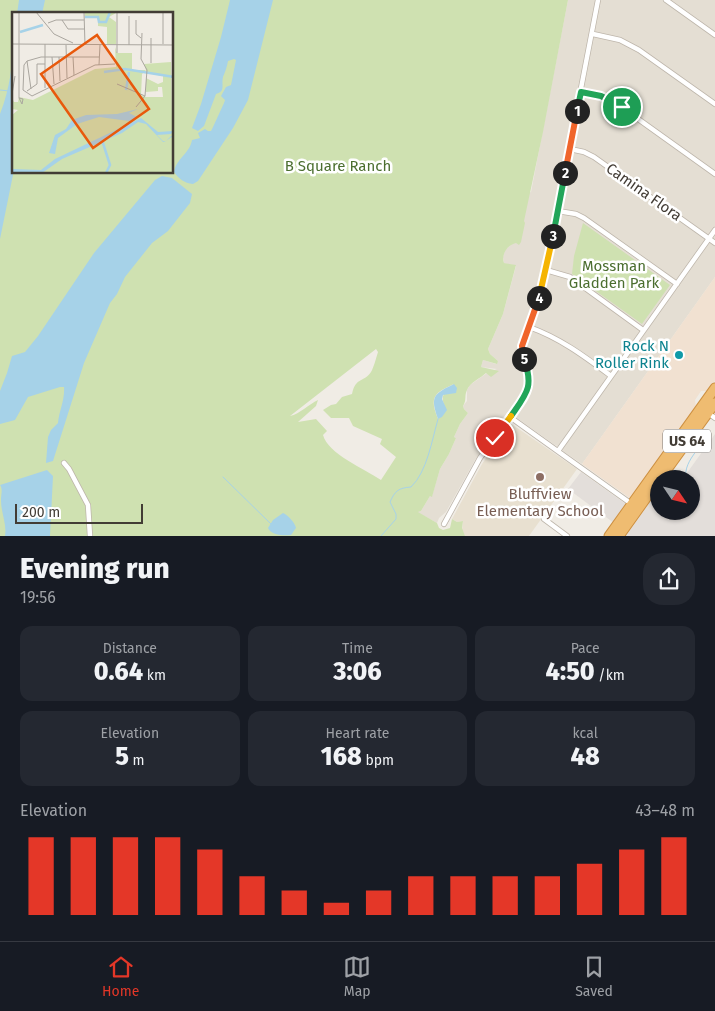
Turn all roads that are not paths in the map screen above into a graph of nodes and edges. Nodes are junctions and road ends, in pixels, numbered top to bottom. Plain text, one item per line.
1 (598, 0) edge
2 (666, 0) edge
3 (593, 34) junction
4 (715, 35) edge
5 (581, 92) junction
6 (715, 104) edge
7 (570, 149) junction
8 (715, 174) edge
9 (558, 210) junction
10 (715, 230) edge
11 (709, 238) junction
12 (715, 243) edge
13 (546, 270) junction
14 (677, 284) junction
15 (529, 327) junction
16 (643, 330) junction
17 (611, 376) junction
18 (715, 388) edge
19 (715, 403) edge
20 (708, 413) edge
21 (510, 417) junction
22 (558, 451) junction
23 (64, 463) dead end
24 (666, 470) edge
25 (650, 489) edge
26 (634, 507) junction
27 (544, 519) dead end
28 (444, 524) dead end
29 (90, 536) edge
30 (567, 536) edge
31 (609, 536) edge
32 (619, 536) edge

1 - 3 street
2 - 4 street
3 - 5 street
3 - 6 street
5 - 7 street
5 - 8 street
7 - 9 street
7 - 11 street, Camina Flora
9 - 13 street
9 - 14 street
10 - 11 street
11 - 12 street, Camina Flora
11 - 14 street
13 - 15 street
13 - 16 street
14 - 16 street
15 - 17 street
15 - 21 street
16 - 17 street
17 - 22 street
18 - 20 highway, US 64
19 - 20 highway, US 64
20 - 24 highway, US 64
20 - 26 highway, US 64
21 - 22 street
21 - 28 street
22 - 26 street
23 - 29 street
25 - 26 highway, US 64
26 - 31 highway, US 64
26 - 32 highway, US 64
27 - 30 street

